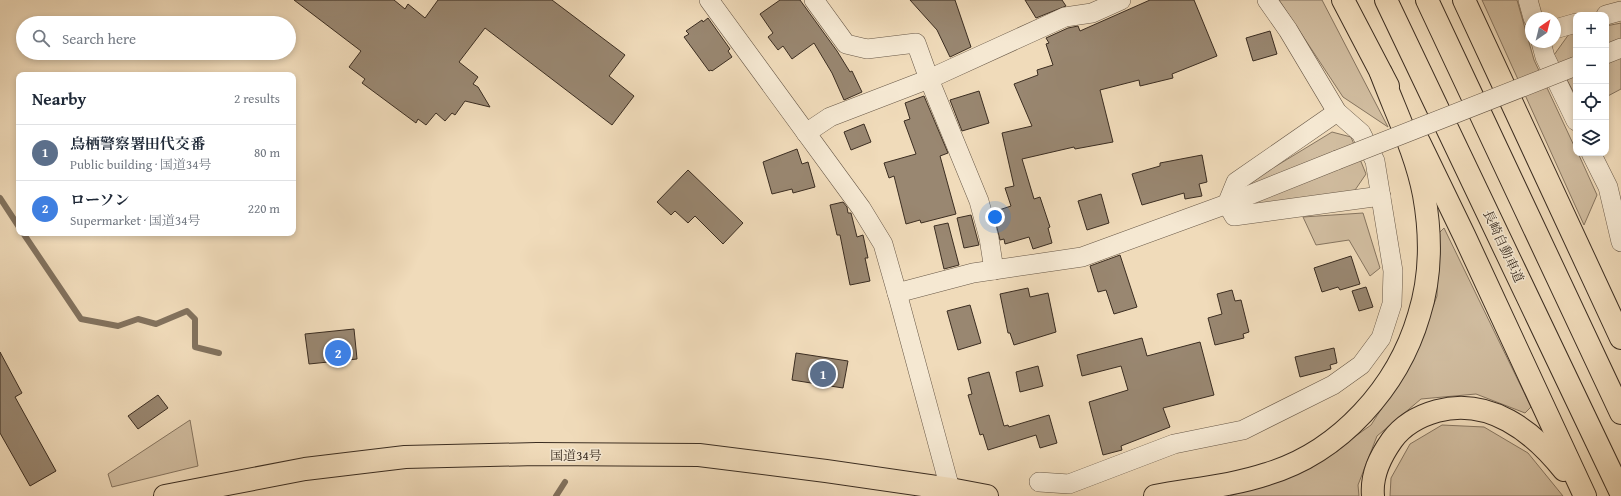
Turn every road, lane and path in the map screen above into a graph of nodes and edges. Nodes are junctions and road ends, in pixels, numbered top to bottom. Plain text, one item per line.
1 (709, 0) edge
2 (814, 0) edge
3 (1121, 0) edge
4 (1267, 0) edge
5 (1343, 0) edge
6 (1386, 0) edge
7 (1427, 0) edge
8 (1464, 0) edge
9 (1528, 0) edge
10 (1621, 11) edge
11 (1531, 12) edge
12 (1609, 14) edge
13 (1573, 24) edge
14 (1561, 27) edge
15 (1543, 48) edge
16 (1621, 48) edge
17 (1609, 53) edge
18 (1573, 67) edge
19 (1381, 73) junction
20 (929, 79) junction
21 (1337, 112) junction
22 (1576, 120) edge
23 (806, 133) junction
24 (1592, 156) edge
25 (1381, 196) junction
26 (1227, 204) junction
27 (1621, 242) edge
28 (994, 270) junction
29 (897, 293) junction
30 (1616, 323) edge
31 (1621, 338) edge
32 (1621, 413) edge
33 (1039, 482) dead end
34 (951, 492) edge
35 (1621, 493) edge
36 (165, 496) edge
37 (987, 496) edge
38 (1154, 496) edge
39 (1373, 496) edge
40 (1580, 496) edge
41 (1585, 496) edge

1 - 23 street
2 - 20 street
3 - 20 street
4 - 21 street
5 - 19 highway
6 - 35 highway, 長崎自動車道
7 - 32 highway
8 - 30 highway
9 - 11 street
10 - 12 street
13 - 14 street
15 - 22 street
16 - 17 street
18 - 26 street, bridge
19 - 38 highway
19 - 41 highway
20 - 23 street
20 - 28 street
21 - 25 street
21 - 26 street
23 - 29 street
24 - 27 street
25 - 26 street
25 - 33 street
26 - 28 street
28 - 29 street
29 - 34 street
30 - 31 highway
34 - 36 highway, 国道34号
34 - 37 highway, 国道34号
39 - 40 highway

